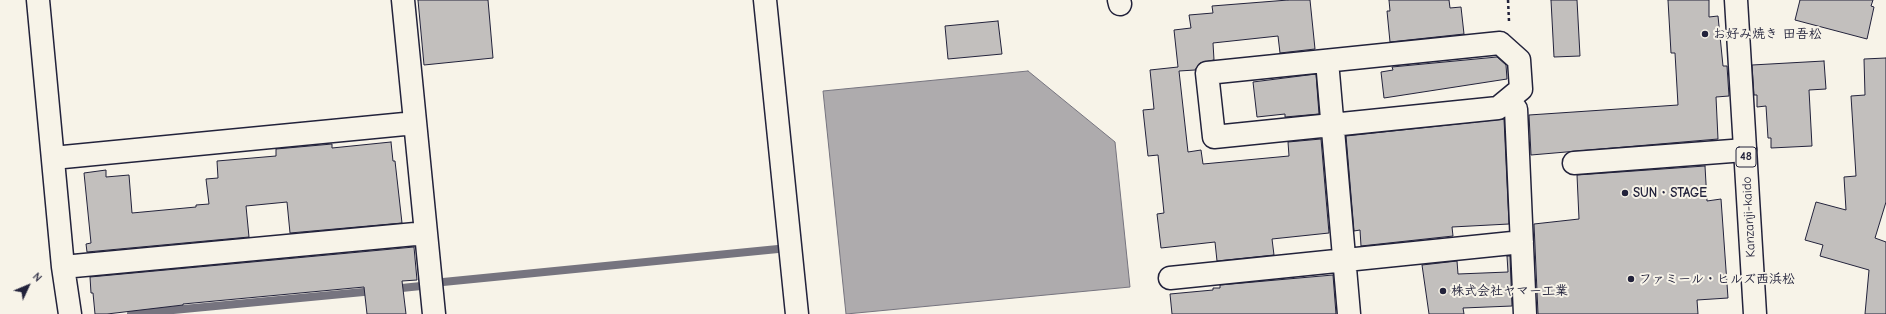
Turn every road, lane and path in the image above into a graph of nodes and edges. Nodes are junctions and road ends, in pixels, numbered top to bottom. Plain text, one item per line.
1 (38, 0) edge
2 (403, 0) edge
3 (765, 0) edge
4 (1736, 0) edge
5 (1327, 61) junction
6 (1508, 100) junction
7 (415, 123) junction
8 (1332, 124) junction
9 (1745, 150) junction
10 (53, 158) junction
11 (1574, 163) dead end
12 (426, 232) junction
13 (1522, 242) junction
14 (1345, 261) junction
15 (63, 268) junction
16 (1170, 278) dead end
17 (70, 314) edge
18 (434, 314) edge
19 (797, 314) edge
20 (1349, 314) edge
21 (1525, 314) edge
22 (1755, 314) edge

1 - 10 street
2 - 7 street
3 - 19 street
4 - 9 street, Kanzanji-kaido / 48
5 - 6 street
5 - 8 street
5 - 8 street
6 - 8 street
6 - 13 street
7 - 10 street
7 - 12 street
8 - 14 street
9 - 11 street
9 - 22 street, Kanzanji-kaido / 48
10 - 15 street
12 - 15 street
12 - 18 street
13 - 14 street
13 - 21 street
14 - 16 street
14 - 20 street
15 - 17 street

